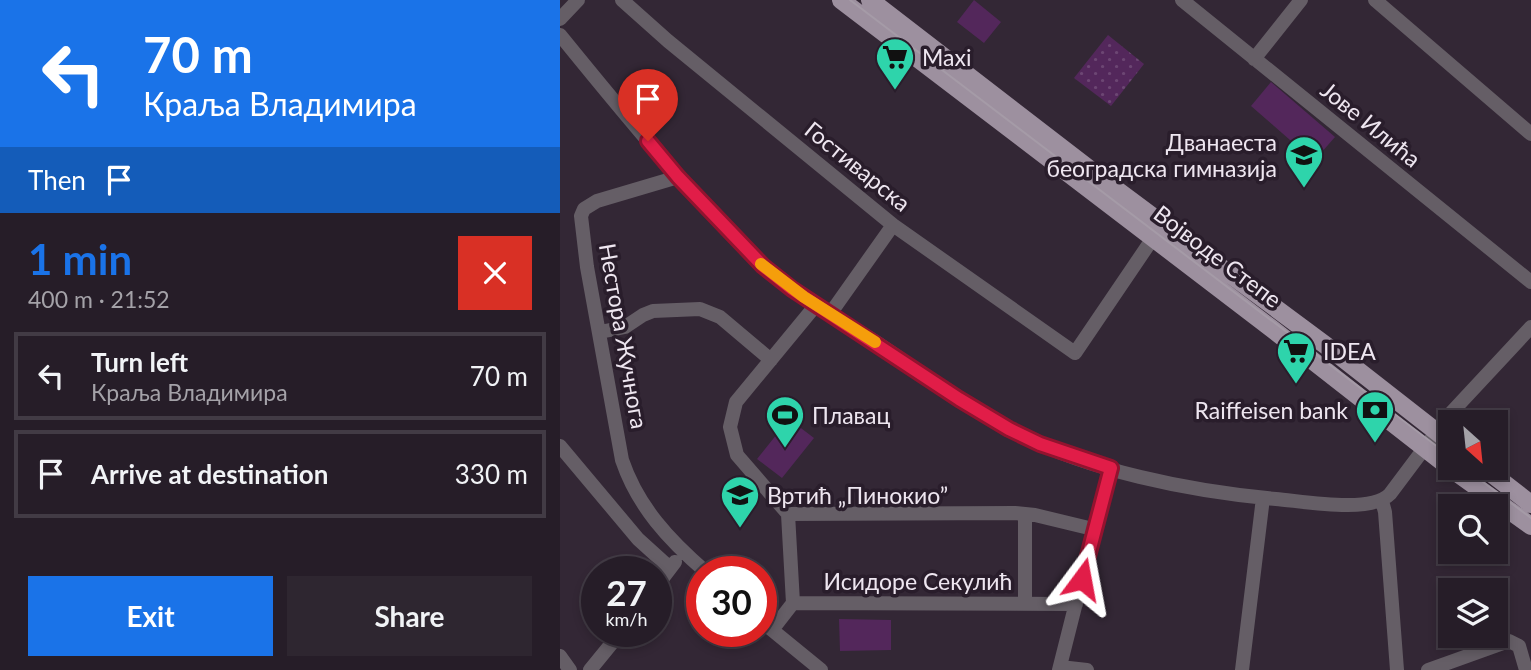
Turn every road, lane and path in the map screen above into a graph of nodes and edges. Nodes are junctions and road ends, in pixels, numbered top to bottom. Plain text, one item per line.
1 (578, 0) edge
2 (622, 0) edge
3 (841, 0) edge
4 (870, 0) edge
5 (1182, 0) edge
6 (1301, 0) edge
7 (1375, 0) edge
8 (1201, 6) edge
9 (560, 19) edge
10 (560, 36) edge
11 (1254, 59) junction
12 (1531, 134) edge
13 (678, 177) junction
14 (893, 225) junction
15 (1153, 238) junction
16 (1531, 282) edge
17 (816, 305) junction
18 (830, 314) junction
19 (1531, 327) edge
20 (600, 332) junction
21 (771, 360) junction
22 (1465, 410) edge
23 (1438, 433) edge
24 (1438, 440) edge
25 (560, 446) edge
26 (1424, 447) junction
27 (1111, 468) junction
28 (1500, 480) edge
29 (1263, 498) junction
30 (1386, 498) junction
31 (1531, 504) edge
32 (788, 514) junction
33 (1025, 514) junction
34 (1531, 526) edge
35 (1093, 529) junction
36 (682, 553) junction
37 (657, 556) edge
38 (686, 556) edge
39 (672, 566) edge
40 (793, 603) junction
41 (1025, 604) junction
42 (1076, 604) junction
43 (777, 617) edge
44 (777, 633) edge
45 (609, 647) edge
46 (1523, 648) edge
47 (560, 656) edge
48 (1059, 668) edge
49 (570, 670) edge
50 (590, 670) edge
51 (821, 670) edge
52 (1087, 670) edge
53 (1242, 670) edge
54 (1397, 670) edge
55 (1428, 670) edge
56 (1526, 670) edge

1 - 9 street
2 - 14 street, Гостиварска
3 - 15 main road, Војводе Степе
4 - 23 main road, Војводе Степе
5 - 8 street, Јове Илића
6 - 11 street
7 - 12 street
8 - 11 street, Јове Илића
10 - 13 street
11 - 16 street, Јове Илића
13 - 17 street
13 - 20 street, Нестора Жучнога
14 - 15 street, Гостиварска
14 - 18 street
15 - 26 main road, Војводе Степе
17 - 18 street
17 - 21 street
18 - 27 street
19 - 22 street
20 - 21 street
20 - 36 street, Нестора Жучнога
21 - 32 street
24 - 26 street
25 - 37 street
26 - 30 street
26 - 34 main road, Војводе Степе
27 - 29 street
27 - 35 street
28 - 31 main road
29 - 30 street
29 - 53 street
30 - 54 street
32 - 33 street
32 - 40 street
33 - 35 street
33 - 41 street
35 - 42 street
36 - 38 street, Нестора Жучнога
36 - 39 street
40 - 41 street, Исидоре Секулић
40 - 43 street, Исидоре Секулић
41 - 42 street, Исидоре Секулић
42 - 48 street
44 - 51 street
45 - 50 street
46 - 55 street
46 - 56 street
47 - 49 street
48 - 52 street

